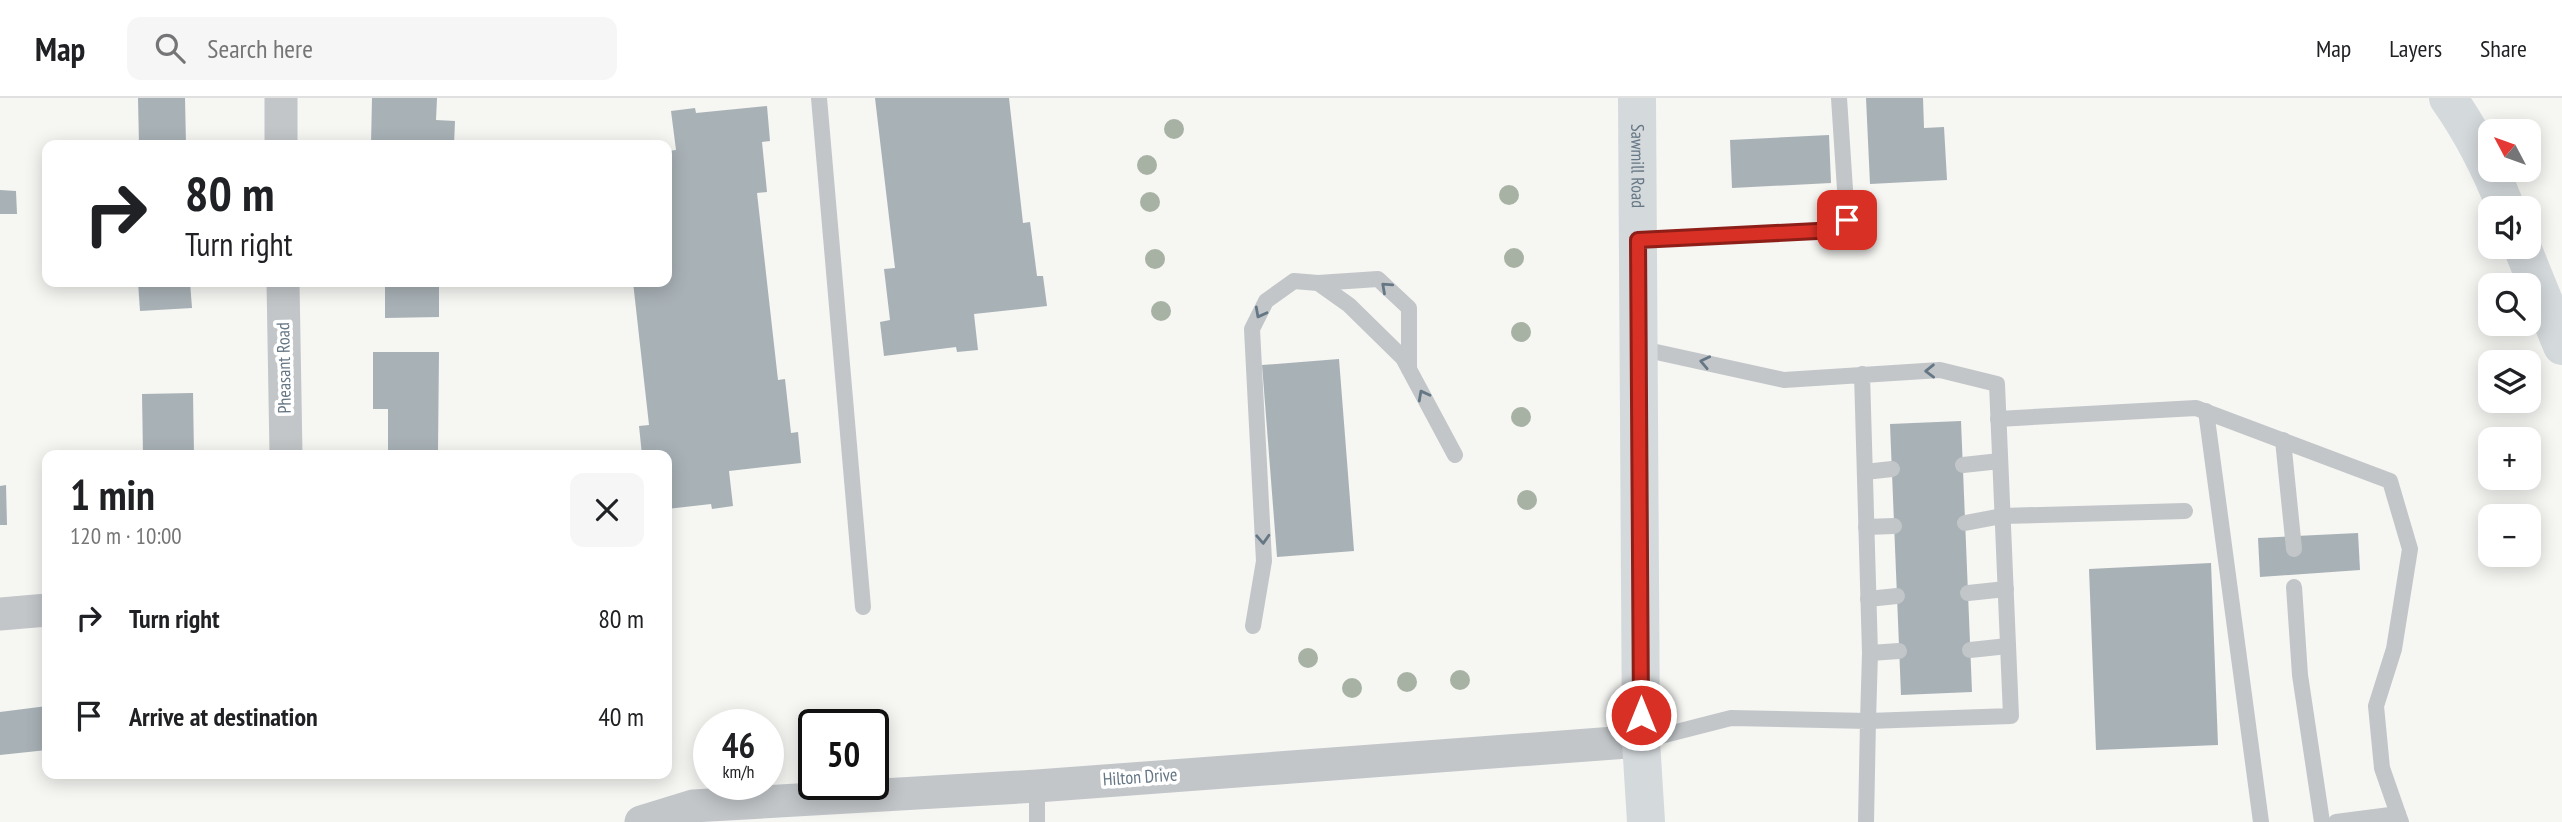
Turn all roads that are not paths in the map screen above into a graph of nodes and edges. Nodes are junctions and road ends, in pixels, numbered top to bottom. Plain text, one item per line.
1 (281, 98) edge
2 (819, 98) edge
3 (1637, 98) edge
4 (1839, 98) edge
5 (2448, 98) edge
6 (282, 140) edge
7 (2501, 196) edge
8 (1638, 240) junction
9 (2527, 259) edge
10 (1318, 284) junction
11 (283, 287) edge
12 (2562, 346) edge
13 (1638, 348) junction
14 (1409, 369) junction
15 (1862, 374) junction
16 (2206, 411) junction
17 (1998, 419) junction
18 (2283, 440) junction
19 (286, 450) edge
20 (1455, 455) dead end
21 (2000, 461) junction
22 (1962, 465) dead end
23 (1892, 469) dead end
24 (1865, 472) junction
25 (2185, 511) dead end
26 (2002, 516) junction
27 (1965, 523) dead end
28 (1894, 526) dead end
29 (1866, 527) junction
30 (2294, 549) dead end
31 (2294, 587) dead end
32 (2006, 589) junction
33 (1968, 593) dead end
34 (1897, 596) dead end
35 (1868, 599) junction
36 (863, 607) dead end
37 (42, 610) edge
38 (0, 614) edge
39 (1252, 626) dead end
40 (2008, 646) junction
41 (1970, 650) dead end
42 (1899, 651) dead end
43 (1870, 653) junction
44 (1868, 722) junction
45 (1641, 741) junction
46 (1037, 786) junction
47 (2400, 818) edge
48 (641, 822) edge
49 (1037, 822) edge
50 (1646, 822) edge
51 (1866, 822) edge
52 (2261, 822) edge
53 (2322, 822) edge
54 (2336, 822) edge

1 - 6 street
2 - 36 lane
3 - 8 main road, Sawmill Road
4 - 8 lane
5 - 7 main road
8 - 13 main road, Sawmill Road
9 - 12 main road
10 - 14 lane
14 -> 10 lane
10 -> 39 lane
11 - 19 street, Pheasant Road
15 -> 13 lane
13 - 45 main road, Sawmill Road
20 -> 14 lane
17 -> 15 lane
15 - 24 lane
16 - 17 lane
16 - 18 lane
16 - 52 lane
17 - 21 lane
18 - 30 lane
18 - 47 lane
21 - 22 lane
21 - 26 lane
23 - 24 lane
24 - 29 lane
25 - 26 lane
26 - 27 lane
26 - 32 lane
28 - 29 lane
29 - 35 lane
31 - 53 lane
32 - 33 lane
32 - 40 lane
34 - 35 lane
35 - 43 lane
37 - 38 street
40 - 41 lane
40 - 44 lane
42 - 43 lane
43 - 44 lane
44 - 45 lane
44 - 51 lane
45 - 46 street, Hilton Drive
45 - 50 main road, Sawmill Road
46 - 48 street, Hilton Drive
46 - 49 lane
47 - 54 lane

